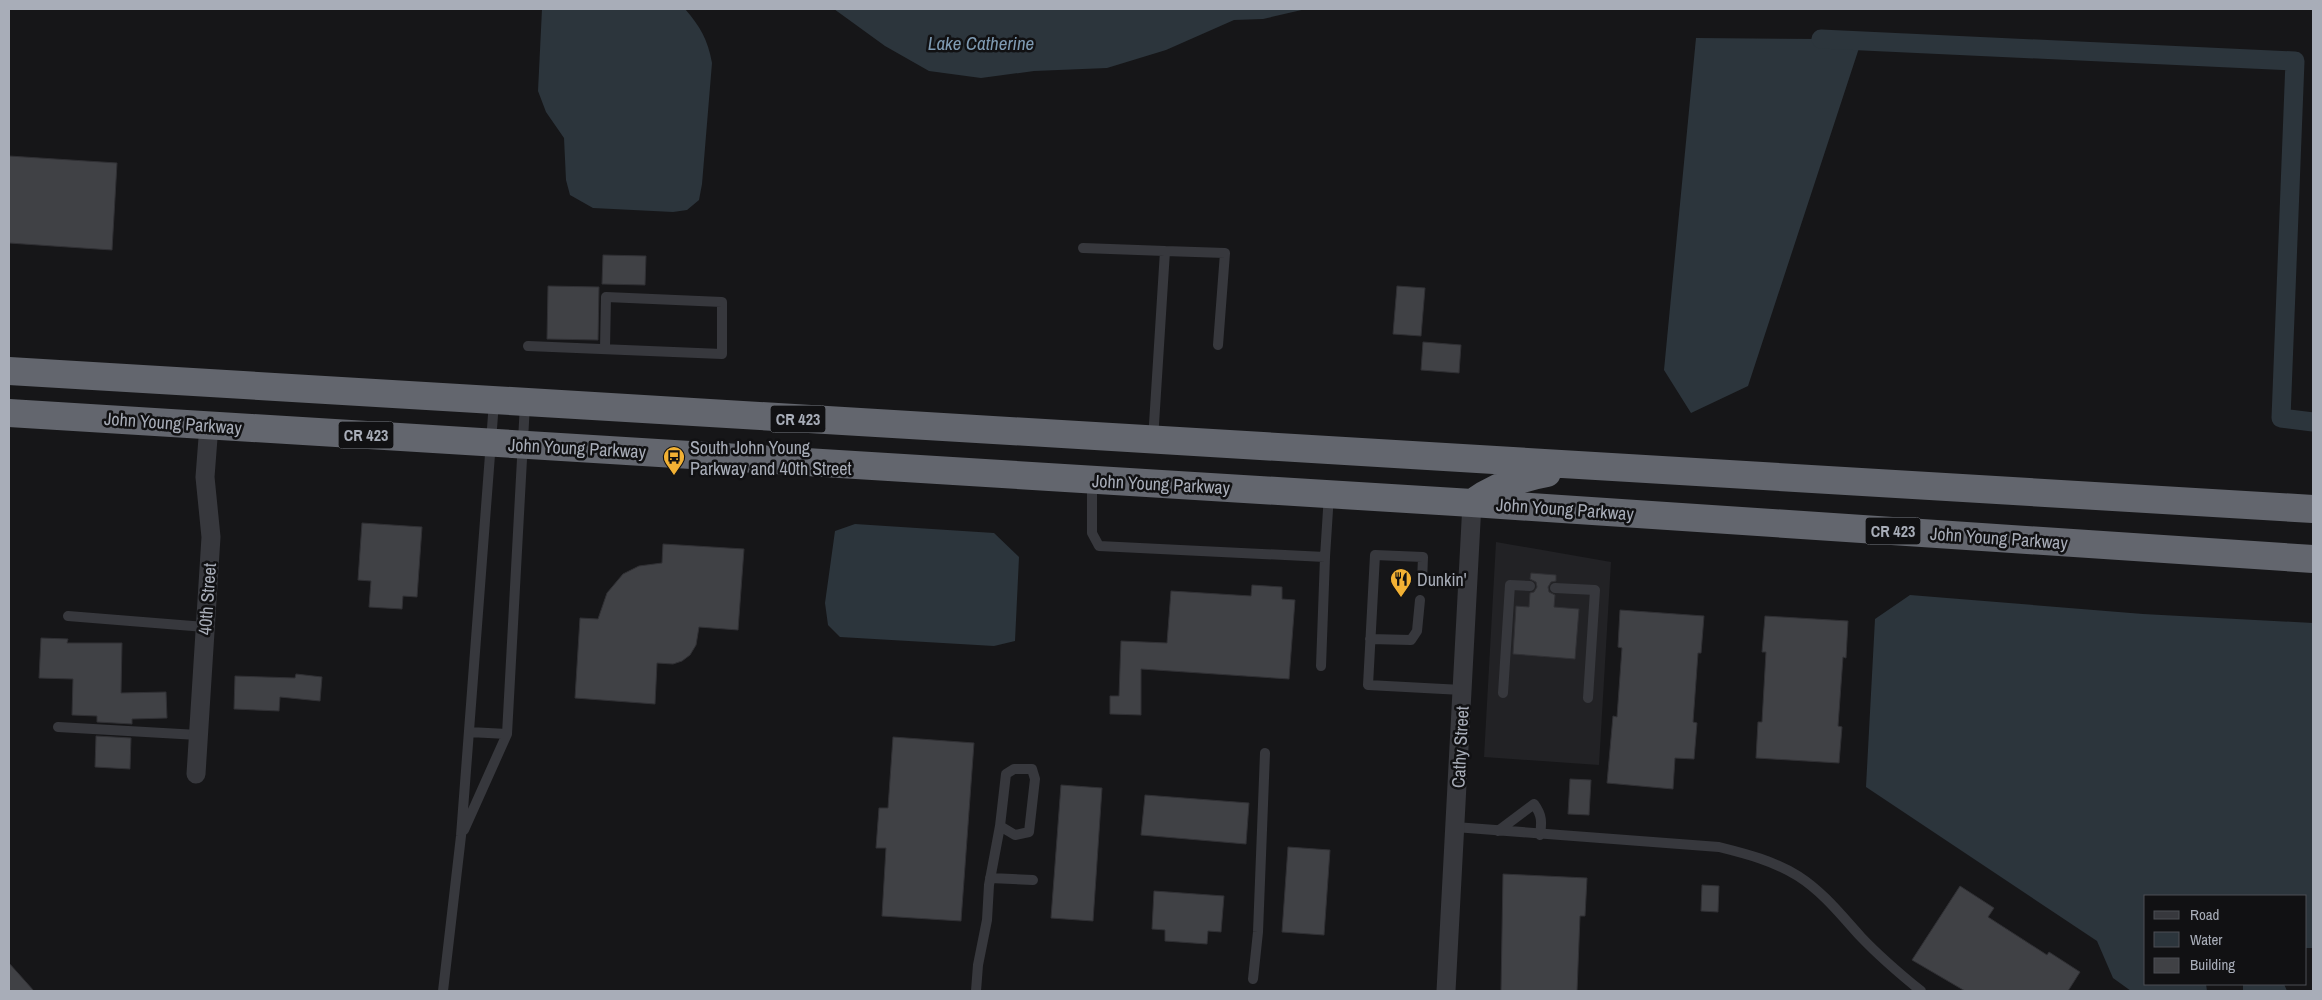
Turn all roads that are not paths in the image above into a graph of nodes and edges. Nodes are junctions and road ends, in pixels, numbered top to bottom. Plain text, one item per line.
1 (1083, 248) dead end
2 (1165, 251) junction
3 (1218, 345) dead end
4 (528, 346) dead end
5 (605, 348) junction
6 (9, 371) edge
7 (494, 402) junction
8 (525, 403) junction
9 (9, 413) edge
10 (208, 425) junction
11 (1152, 441) junction
12 (490, 443) junction
13 (524, 445) junction
14 (1593, 467) junction
15 (1092, 480) junction
16 (1329, 494) junction
17 (1472, 502) junction
18 (2313, 509) edge
19 (1325, 558) junction
20 (2313, 558) edge
21 (1422, 582) dead end
22 (1530, 586) dead end
23 (1555, 588) dead end
24 (1420, 600) dead end
25 (68, 616) dead end
26 (205, 627) junction
27 (1370, 639) junction
28 (1320, 666) dead end
29 (1462, 690) junction
30 (1503, 693) dead end
31 (1588, 698) dead end
32 (58, 728) dead end
33 (469, 732) junction
34 (507, 734) junction
35 (198, 735) junction
36 (1265, 753) dead end
37 (196, 774) dead end
38 (1000, 826) junction
39 (1456, 827) junction
40 (1498, 831) junction
41 (1540, 835) junction
42 (461, 836) junction
43 (990, 878) junction
44 (1033, 880) dead end
45 (1253, 979) dead end
46 (442, 991) edge
47 (976, 991) edge
48 (1446, 991) edge
49 (1921, 991) edge

1 - 2 lane
2 - 3 lane
2 - 11 lane
4 - 5 lane
5 - 5 lane
6 - 7 highway, CR 423
7 - 8 highway, CR 423
7 - 12 lane
8 - 11 highway, CR 423
8 - 13 lane
9 - 10 highway, John Young Parkway / CR 423
10 - 12 highway, John Young Parkway / CR 423
10 - 26 street, 40th Street
11 - 14 highway, CR 423
12 - 13 highway, John Young Parkway / CR 423
12 - 33 lane
13 - 15 highway, John Young Parkway / CR 423
13 - 34 lane
14 - 17 highway
14 - 18 highway, CR 423
15 - 16 highway, John Young Parkway / CR 423
15 - 19 lane
16 - 17 highway, John Young Parkway / CR 423
16 - 19 lane
17 - 20 highway, John Young Parkway / CR 423
17 - 29 street, Cathy Street
19 - 28 lane
21 - 27 lane
22 - 30 lane
23 - 31 lane
24 - 27 lane
25 - 26 lane
26 - 35 street, 40th Street
27 - 29 lane
29 - 39 street, Cathy Street
32 - 35 lane
33 - 34 lane
33 - 42 lane
34 - 42 lane
35 - 37 street, 40th Street
36 - 45 lane
38 - 38 lane
38 - 43 lane
39 - 40 lane
39 - 48 street, Cathy Street
40 - 41 lane
40 - 41 lane
41 - 49 lane
42 - 46 lane
43 - 44 lane
43 - 47 lane

